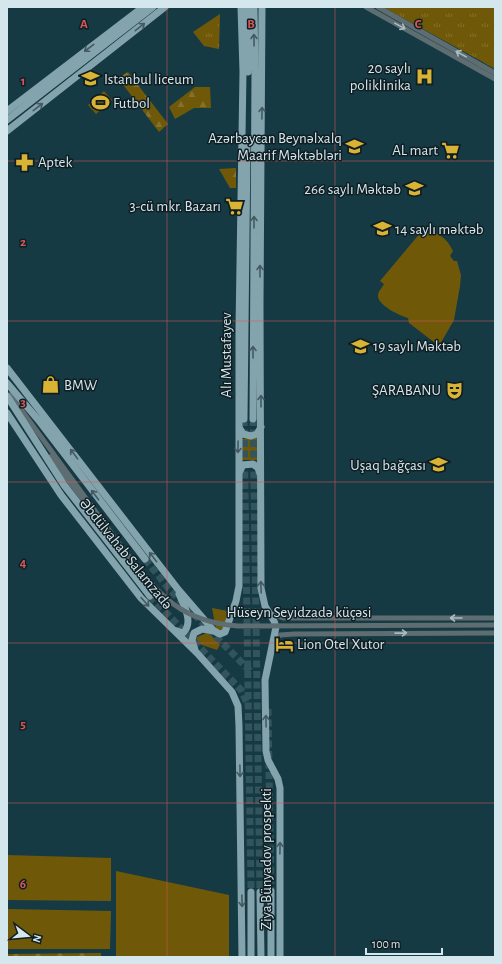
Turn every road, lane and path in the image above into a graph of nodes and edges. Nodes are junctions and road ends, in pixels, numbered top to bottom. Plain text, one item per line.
1 (143, 7) edge
2 (153, 7) edge
3 (165, 7) edge
4 (241, 7) edge
5 (247, 7) edge
6 (254, 7) edge
7 (262, 7) edge
8 (366, 7) edge
9 (377, 9) edge
10 (262, 18) junction
11 (242, 20) junction
12 (251, 72) junction
13 (495, 73) edge
14 (495, 79) edge
15 (29, 94) junction
16 (7, 111) edge
17 (15, 114) junction
18 (7, 120) edge
19 (7, 131) edge
20 (7, 368) edge
21 (7, 383) edge
22 (7, 396) edge
23 (15, 406) junction
24 (7, 413) edge
25 (253, 419) tunnel mouth
26 (241, 422) junction
27 (261, 425) junction
28 (17, 426) junction
29 (27, 428) junction
30 (38, 452) junction
31 (51, 466) junction
32 (49, 476) junction
33 (260, 478) junction
34 (238, 480) junction
35 (99, 518) junction
36 (145, 559) tunnel mouth
37 (177, 588) junction
38 (150, 596) tunnel mouth
39 (268, 612) junction
40 (348, 617) junction
41 (303, 618) junction
42 (495, 618) edge
43 (495, 625) edge
44 (173, 629) junction
45 (214, 631) junction
46 (349, 633) junction
47 (495, 633) edge
48 (294, 634) junction
49 (272, 648) junction
50 (197, 654) junction
51 (237, 701) joint
52 (271, 891) tunnel mouth
53 (251, 892) tunnel mouth
54 (260, 892) tunnel mouth
55 (242, 957) edge
56 (251, 957) edge
57 (261, 957) edge
58 (272, 957) edge
59 (280, 957) edge

1 -> 15 main road
2 - 17 main road
19 -> 3 main road
4 - 11 main road, Alı Mustafayev
5 - 12 main road, bridge
12 -> 6 main road, bridge
7 - 10 main road
8 - 9 street
13 -> 9 street
9 -> 14 street
10 - 11 main road
27 -> 10 main road
11 - 26 main road, Alı Mustafayev
25 -> 12 main road, Alı Mustafayev
12 - 26 main road, Alı Mustafayev
15 - 16 main road
15 - 17 main road
17 - 18 main road
37 -> 20 main road, Əbdülvahab Salamzadə
21 - 35 street
36 -> 21 main road, Əbdülvahab Salamzadə
22 - 23 main road, Əbdülvahab Salamzadə
23 - 29 main road, Əbdülvahab Salamzadə
23 - 35 street
24 - 28 main road, Əbdülvahab Salamzadə
26 - 27 main road
26 -> 34 main road, Alı Mustafayev
27 - 33 main road
28 - 30 main road
28 - 32 main road, Əbdülvahab Salamzadə
29 - 30 main road
29 - 31 main road, Əbdülvahab Salamzadə
30 - 31 main road
30 - 32 main road
31 - 38 main road, Əbdülvahab Salamzadə
32 -> 44 main road, Əbdülvahab Salamzadə
33 - 34 main road
39 -> 33 main road
34 - 45 main road, Alı Mustafayev
35 - 43 street, Hüseyn Seyidzadə küçəsi, bridge
37 - 44 main road
37 - 45 main road
39 - 41 street
39 - 49 main road
40 - 41 street
42 -> 40 street
40 - 46 street
41 - 48 street
44 - 50 main road, Əbdülvahab Salamzadə
45 - 50 main road
46 -> 47 street
46 - 48 street
48 - 49 street
59 -> 49 main road, Ziya Bünyadov prospekti
50 - 51 main road, Əbdülvahab Salamzadə
51 -> 55 main road, Ziya Bünyadov prospekti
52 - 58 main road, Ziya Bünyadov prospekti
53 - 56 main road, Ziya Bünyadov prospekti
54 - 57 main road, Ziya Bünyadov prospekti

